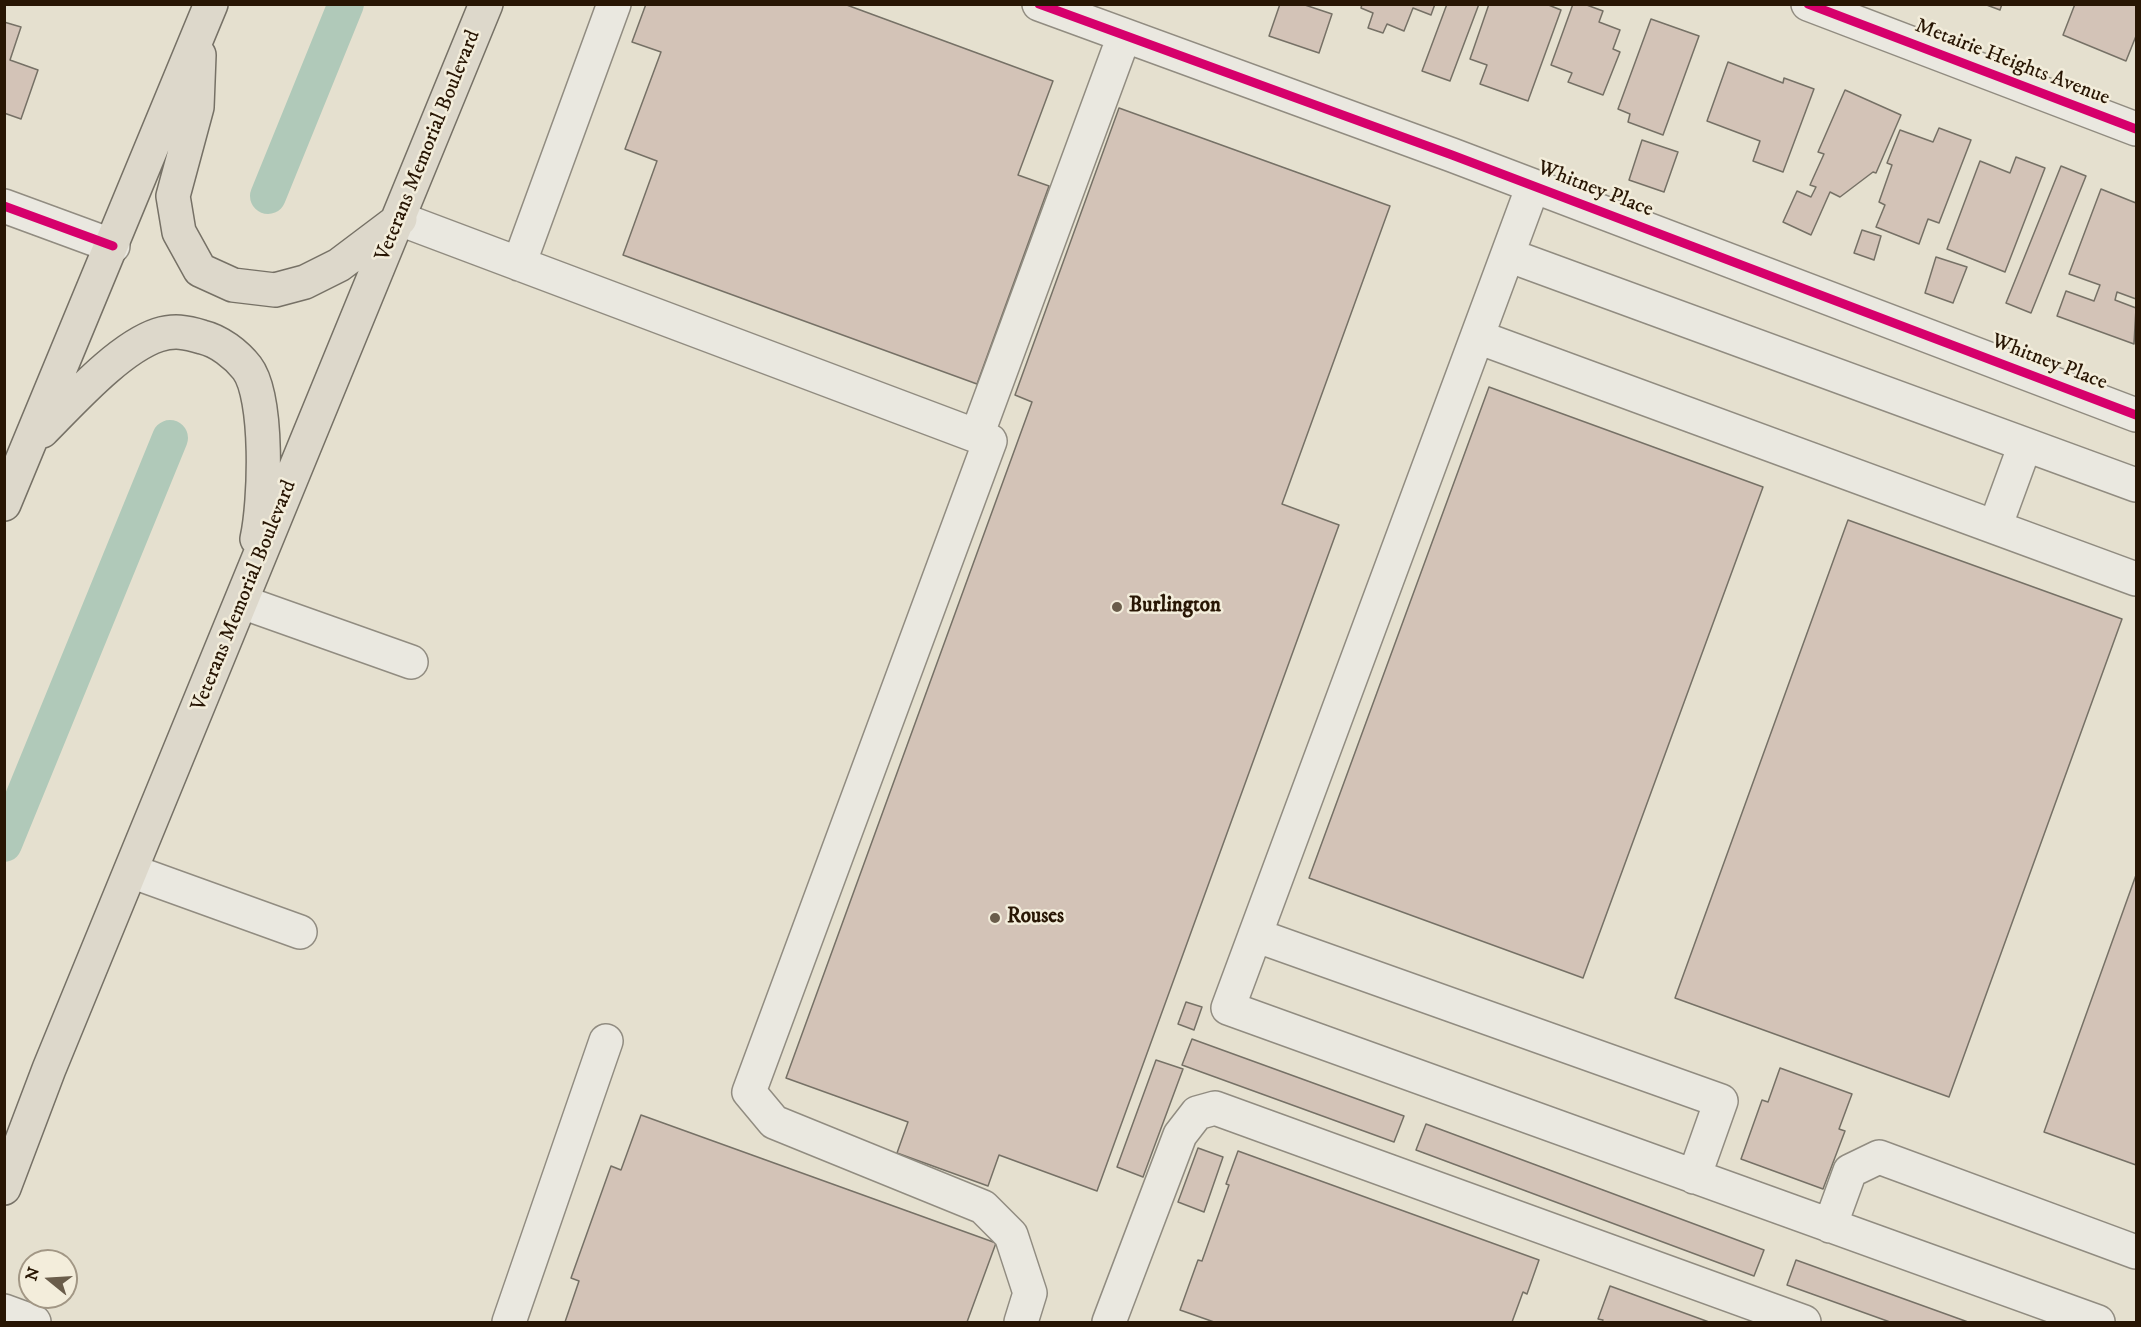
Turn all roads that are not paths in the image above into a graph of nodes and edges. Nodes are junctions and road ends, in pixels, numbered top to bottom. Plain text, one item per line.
1 (486, 4) edge
2 (614, 4) edge
3 (1039, 4) edge
4 (1808, 4) edge
5 (205, 18) edge
6 (1124, 36) junction
7 (2136, 129) edge
8 (1533, 186) junction
9 (4, 206) edge
10 (400, 219) junction
11 (113, 246) junction
12 (1508, 255) junction
13 (519, 264) junction
14 (1478, 337) junction
15 (2136, 415) edge
16 (977, 435) junction
17 (30, 443) junction
18 (2025, 445) junction
19 (2136, 485) edge
20 (4, 504) edge
21 (1995, 527) junction
22 (2136, 579) edge
23 (242, 602) junction
24 (411, 662) dead end
25 (131, 871) junction
26 (300, 932) dead end
27 (1255, 935) junction
28 (606, 1041) dead end
29 (1694, 1177) junction
30 (4, 1188) edge
31 (1830, 1226) junction
32 (2136, 1252) edge
33 (4, 1311) edge
34 (34, 1323) edge
35 (509, 1323) edge
36 (1021, 1323) edge
37 (1109, 1323) edge
38 (1804, 1323) edge
39 (2098, 1323) edge

1 - 10 main road, Veterans Memorial Boulevard
2 - 13 street
3 - 6 street, Whitney Place
4 - 7 street, Metairie Heights Avenue
5 - 10 main road
5 - 11 main road
6 - 8 street, Whitney Place
6 - 16 street
8 - 12 street
8 - 15 street, Whitney Place
9 - 11 street
10 - 13 street
10 - 23 main road, Veterans Memorial Boulevard
11 - 17 main road
12 - 14 street
12 - 18 street
13 - 16 street
14 - 21 street
14 - 27 street
16 - 36 street
17 - 20 main road
17 - 23 main road
18 - 19 street
18 - 21 street
21 - 22 street
23 - 24 street
23 - 25 main road, Veterans Memorial Boulevard
25 - 26 street
25 - 30 main road, Veterans Memorial Boulevard
27 - 29 street
27 - 29 street
28 - 35 street
29 - 31 street
31 - 32 street
31 - 39 street
33 - 34 street
37 - 38 street

